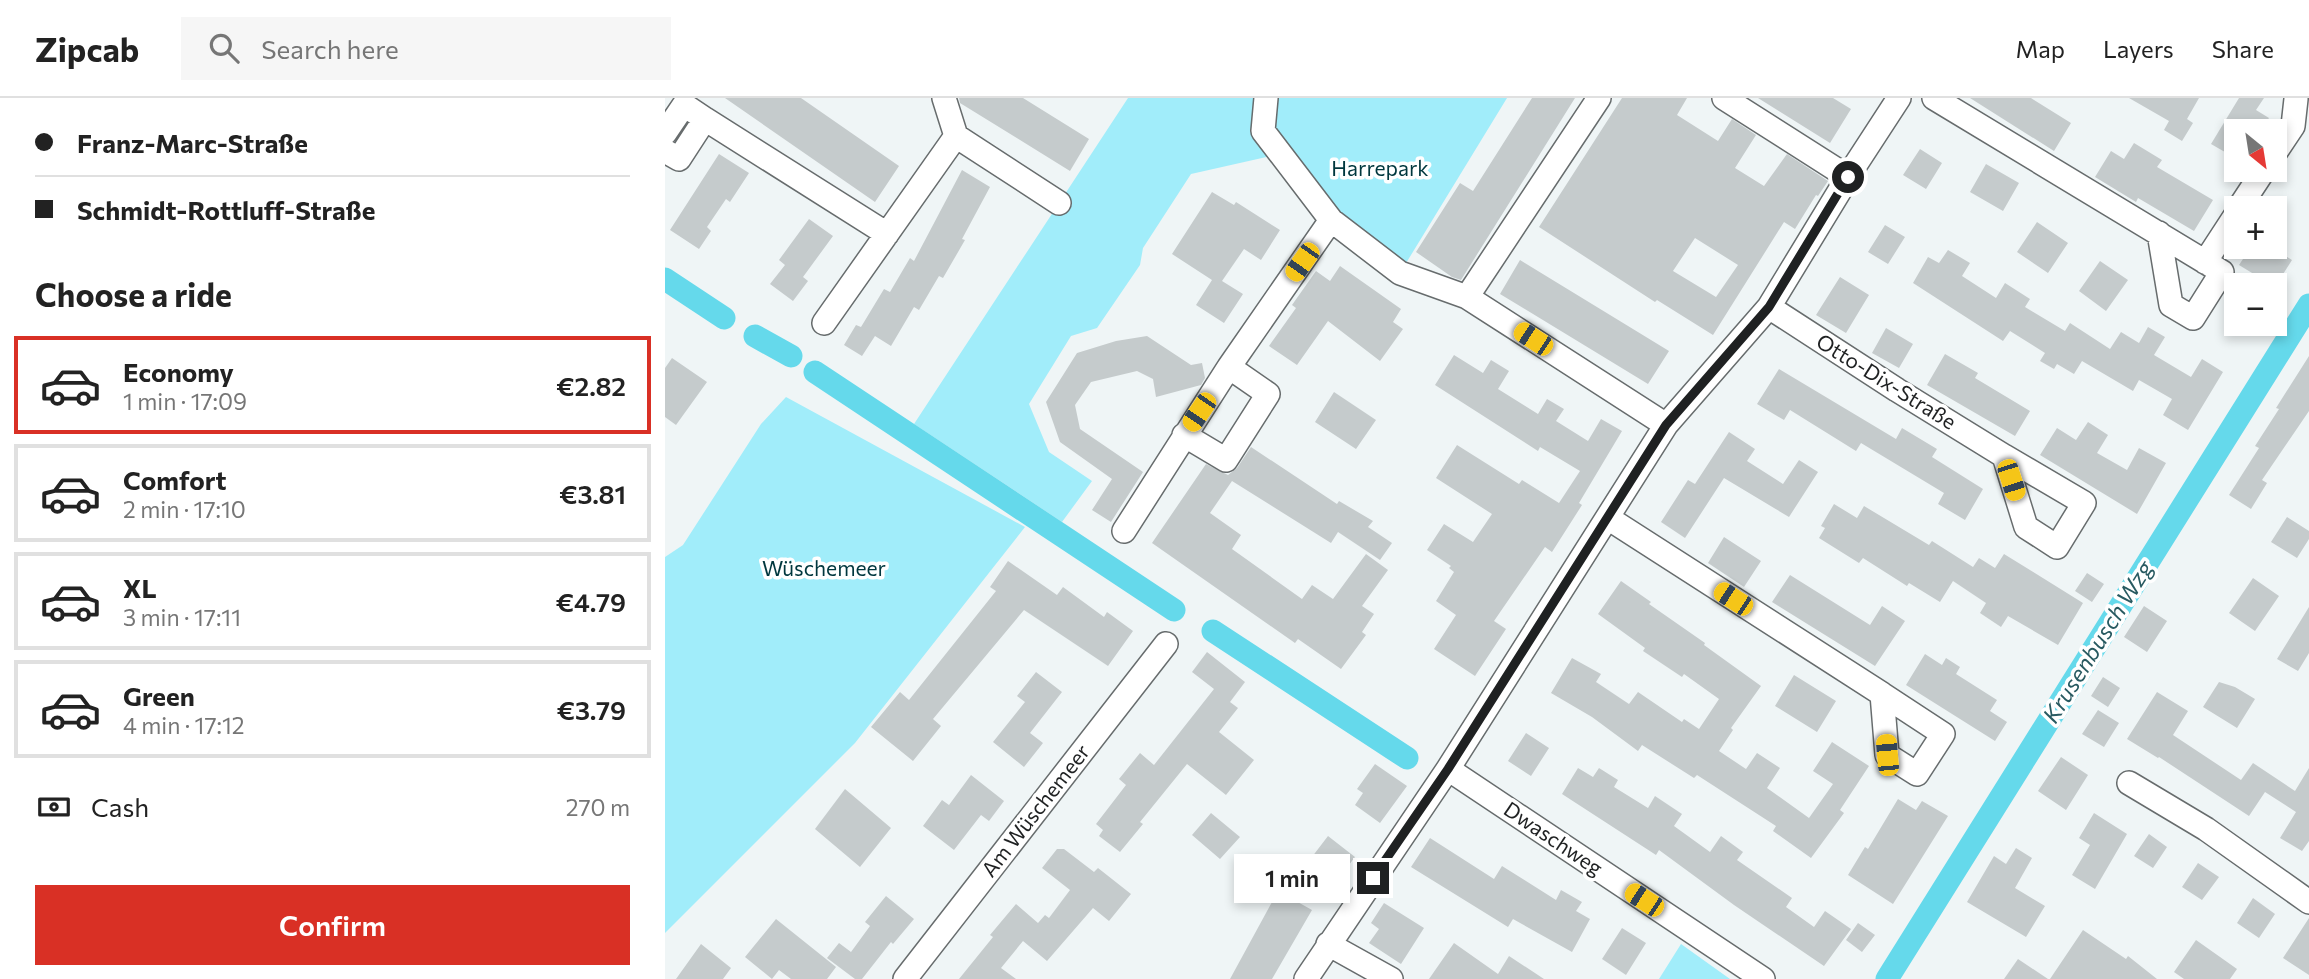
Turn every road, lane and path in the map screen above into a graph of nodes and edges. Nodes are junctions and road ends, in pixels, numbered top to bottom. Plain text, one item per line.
1 (944, 98) edge
2 (1266, 98) edge
3 (1599, 98) edge
4 (1724, 98) edge
5 (1899, 98) edge
6 (1934, 98) edge
7 (2295, 99) edge
8 (705, 119) junction
9 (665, 133) edge
10 (2287, 135) edge
11 (956, 136) junction
12 (665, 151) edge
13 (1848, 177) junction
14 (1059, 203) dead end
15 (1331, 220) junction
16 (2158, 233) junction
17 (2224, 233) edge
18 (887, 234) junction
19 (2205, 262) junction
20 (1467, 297) junction
21 (1769, 307) junction
22 (824, 323) dead end
23 (1229, 367) junction
24 (1666, 425) junction
25 (1184, 435) junction
26 (2004, 456) dead end
27 (1608, 518) junction
28 (1124, 531) dead end
29 (1166, 644) dead end
30 (1882, 694) dead end
31 (1448, 769) junction
32 (2129, 783) dead end
33 (2309, 902) edge
34 (1328, 944) junction
35 (905, 979) edge
36 (1305, 979) edge
37 (1391, 979) edge
38 (1763, 979) edge

1 - 11 street
2 - 15 street
3 - 20 street
4 - 13 street
5 - 13 street
6 - 16 street
7 - 10 street
8 - 9 street
8 - 12 street
8 - 18 street
11 - 14 street
11 - 18 street
13 - 21 street
15 - 20 street
15 - 23 street
16 - 19 street
16 - 19 street
17 - 19 street
18 - 22 street
20 - 24 street
21 - 24 street
21 - 26 street, Otto-Dix-Straße
23 - 25 street
23 - 25 street
24 - 27 street
25 - 28 street
27 - 30 street
27 - 31 street
29 - 35 street, Am Wüschemeer
31 - 34 street
31 - 38 street, Dwaschweg
32 - 33 street
34 - 36 street
34 - 37 street

